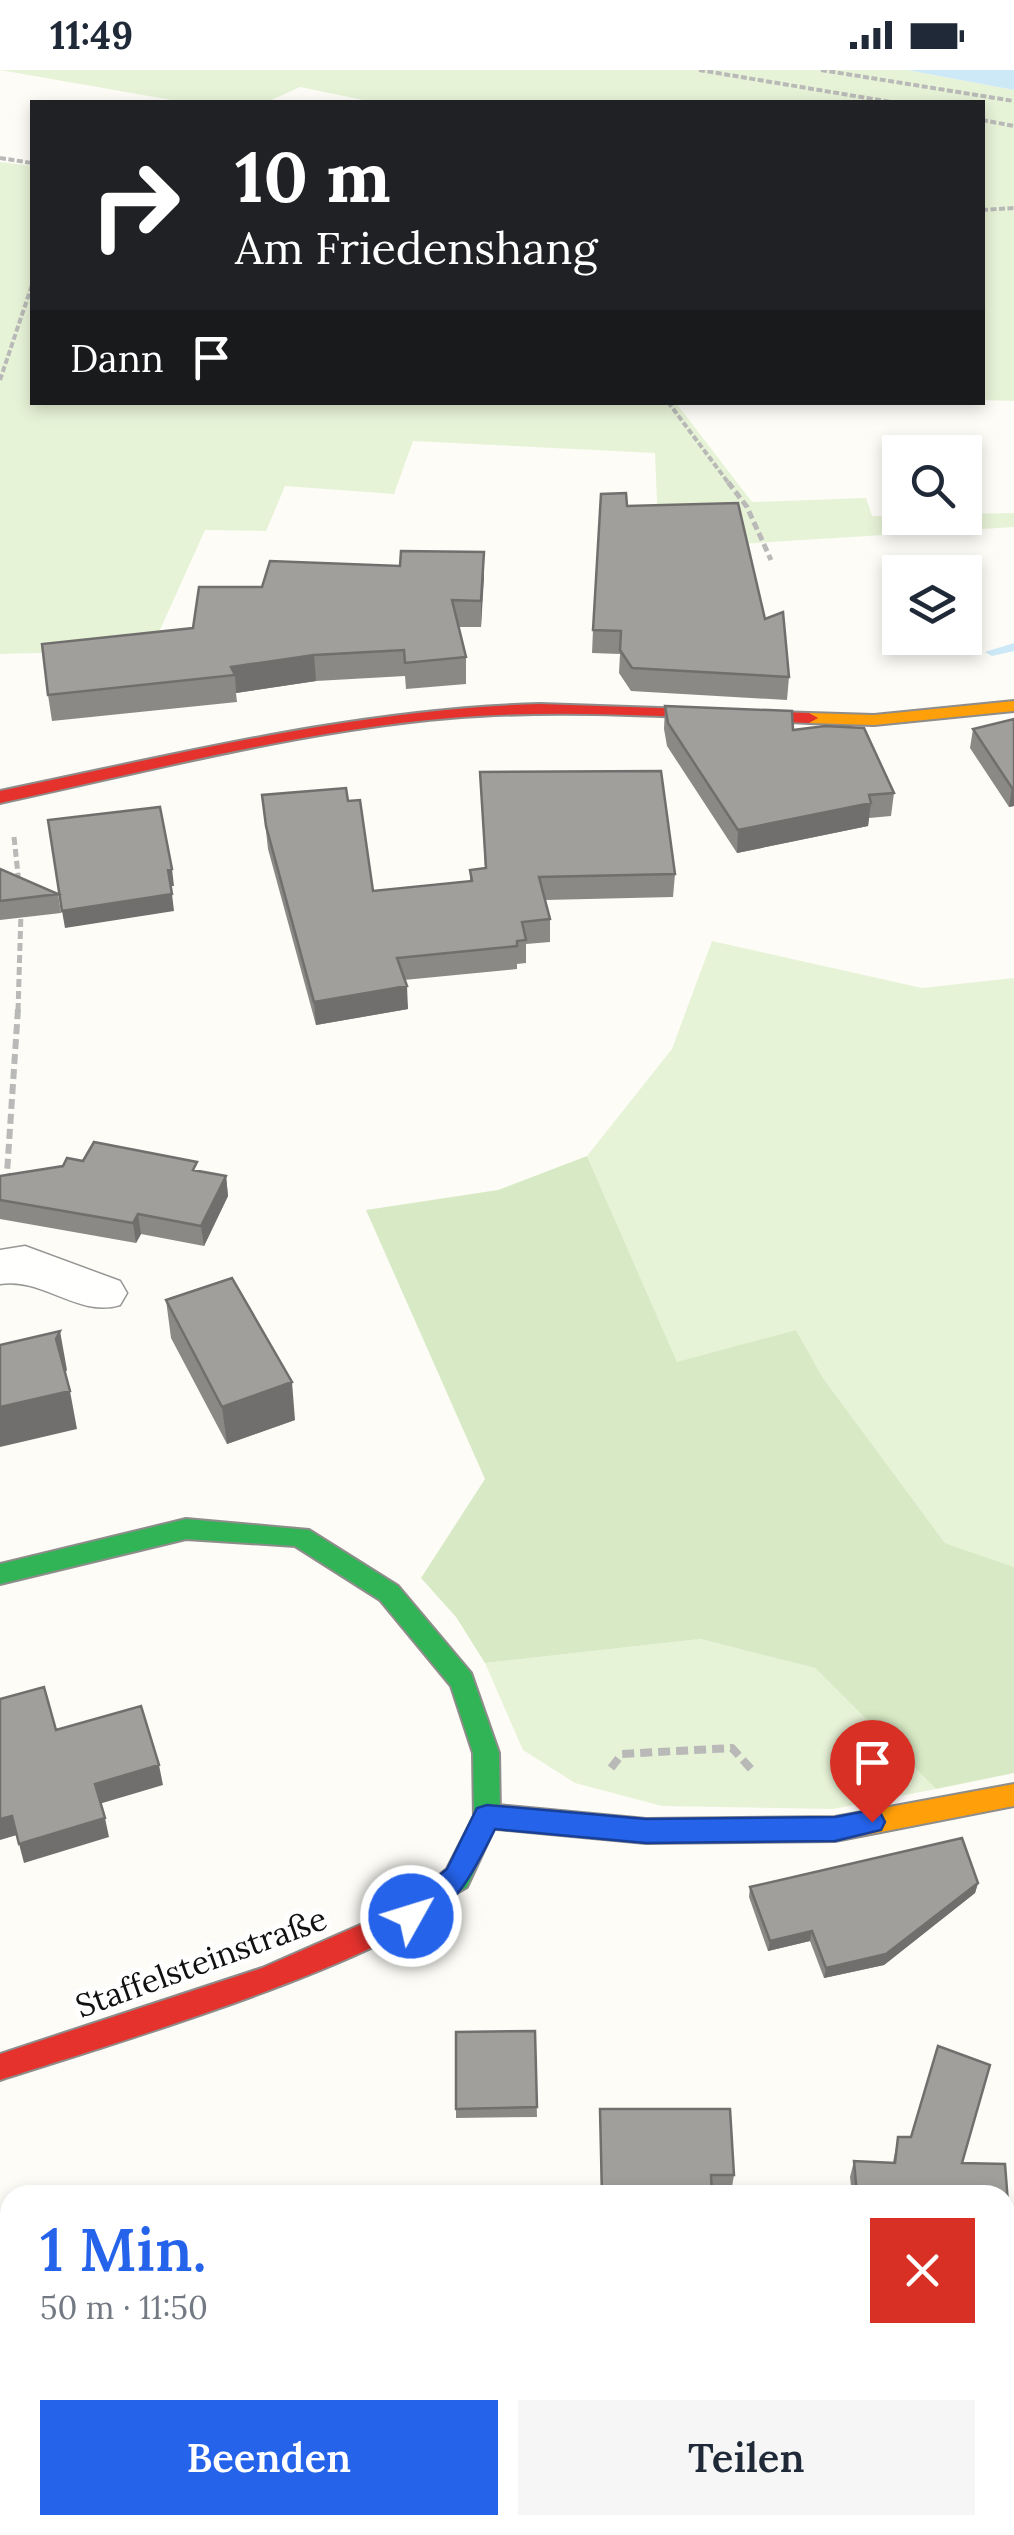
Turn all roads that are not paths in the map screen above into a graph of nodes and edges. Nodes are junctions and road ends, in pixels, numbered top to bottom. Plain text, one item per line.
1 (1014, 706) edge
2 (0, 797) edge
3 (0, 1267) edge
4 (103, 1293) dead end
5 (0, 1574) edge
6 (1014, 1795) edge
7 (487, 1816) junction
8 (0, 2067) edge

1 - 2 street
3 - 4 street
5 - 7 street, Staffelsteinstraße
6 - 7 street
7 - 8 street, Staffelsteinstraße

